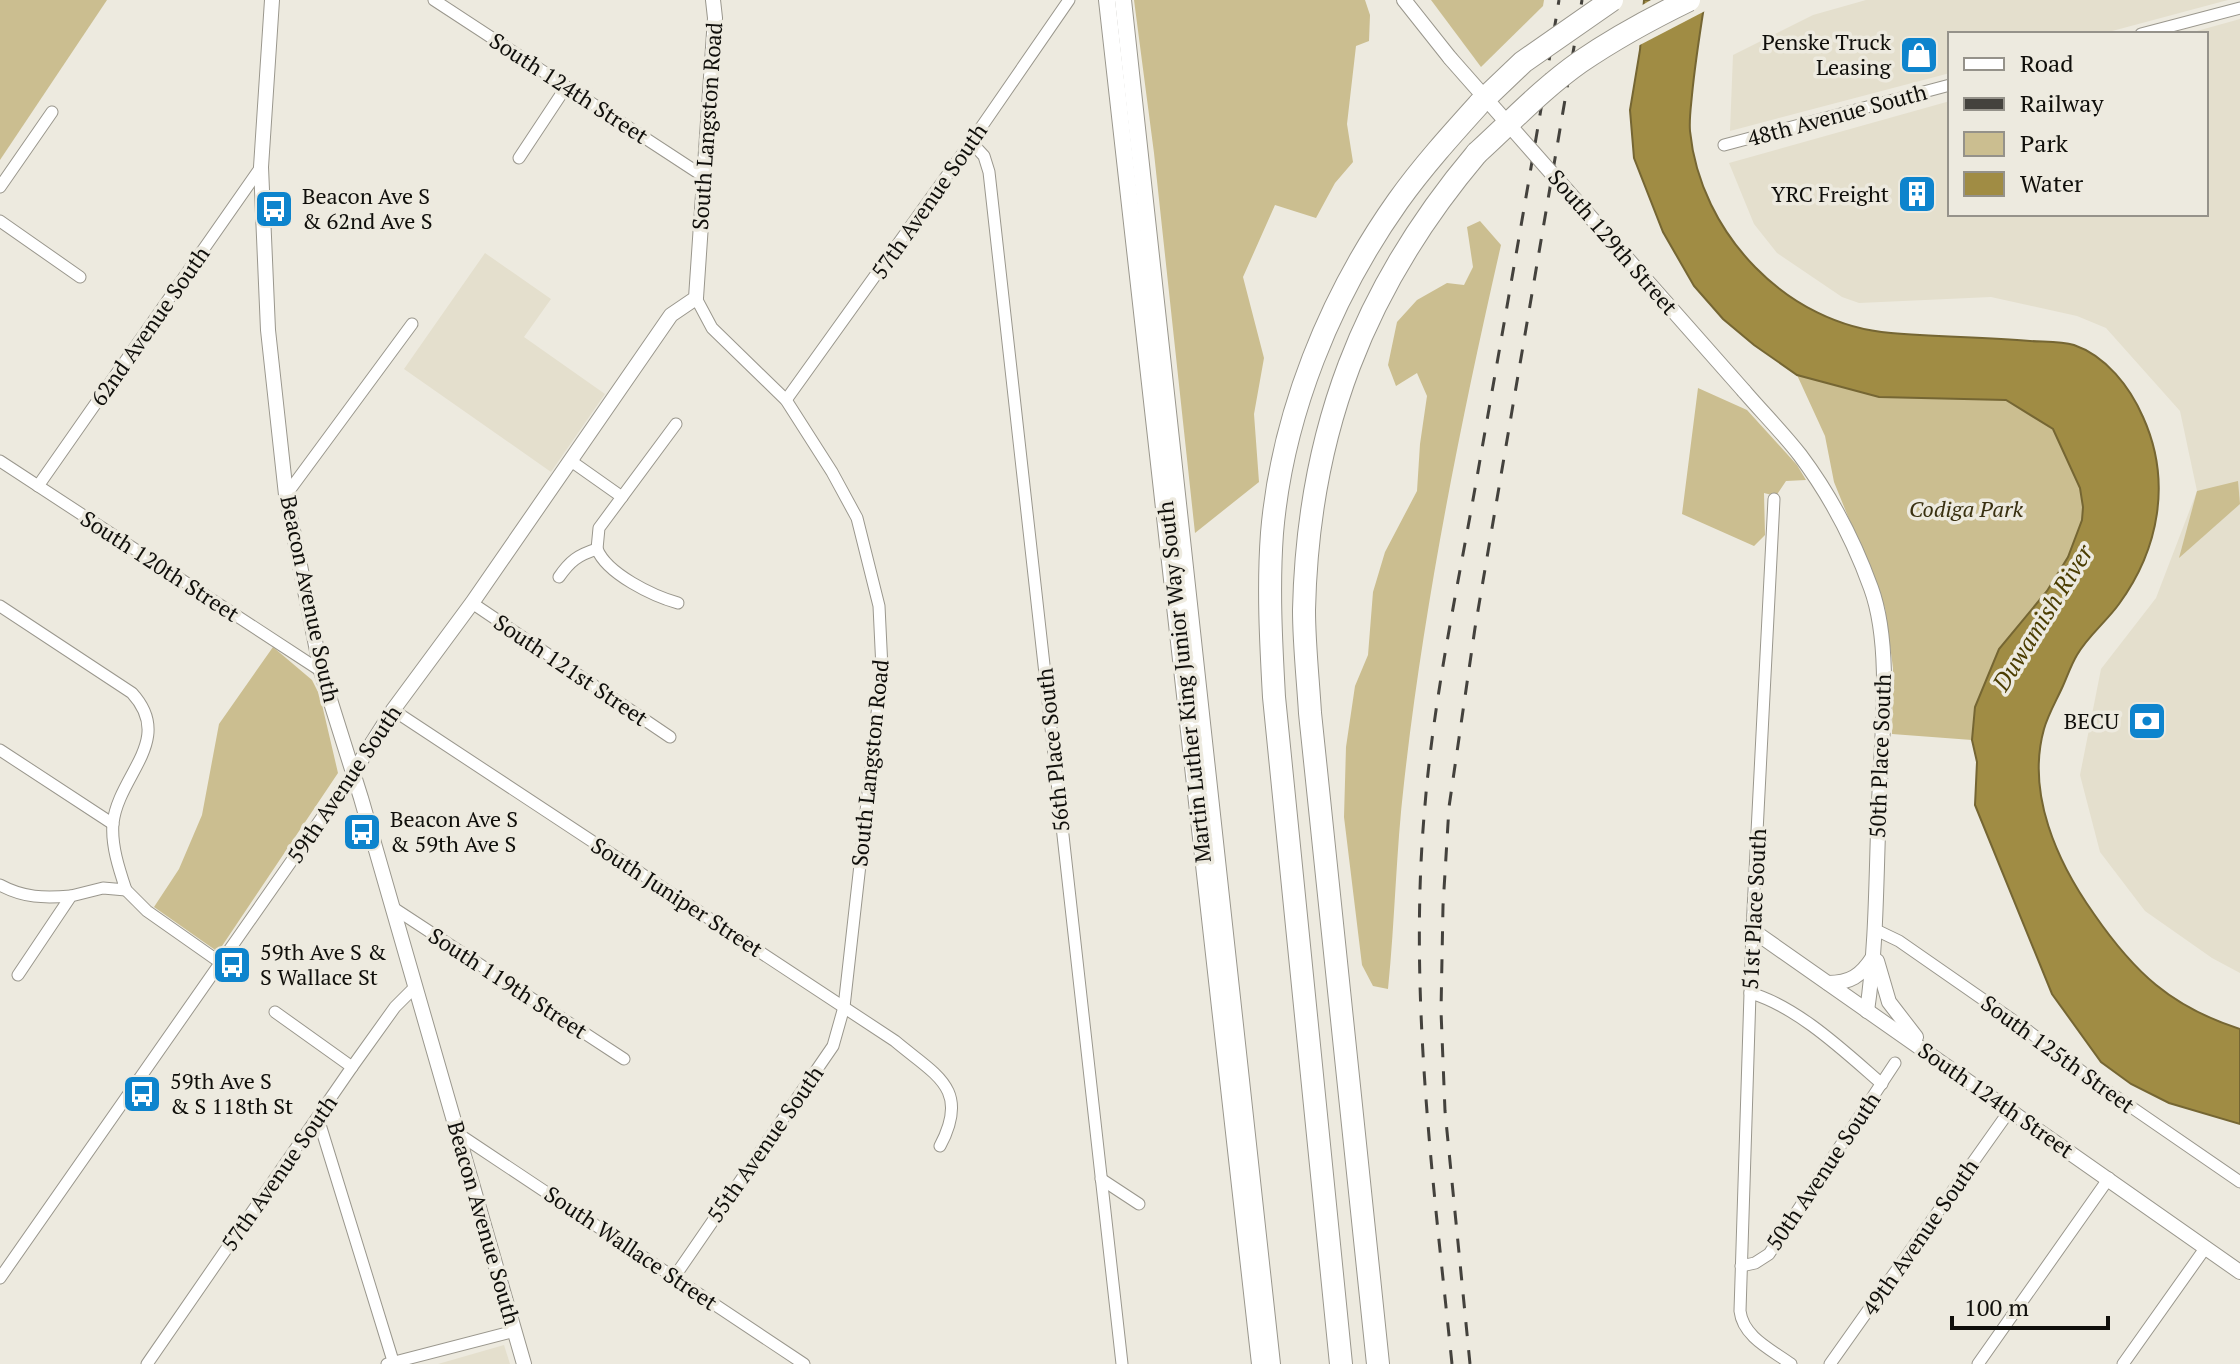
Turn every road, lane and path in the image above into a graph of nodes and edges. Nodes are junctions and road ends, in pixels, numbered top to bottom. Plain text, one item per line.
1 (272, 0) edge
2 (434, 0) edge
3 (713, 0) edge
4 (1069, 0) edge
5 (1107, 0) edge
6 (1123, 0) edge
7 (1404, 0) edge
8 (1612, 0) edge
9 (1689, 0) edge
10 (2240, 8) edge
11 (2149, 32) edge
12 (1948, 86) edge
13 (566, 87) junction
14 (52, 112) dead end
15 (971, 142) junction
16 (1724, 145) dead end
17 (519, 158) dead end
18 (261, 167) junction
19 (703, 176) junction
20 (0, 187) edge
21 (0, 221) edge
22 (80, 277) dead end
23 (696, 298) junction
24 (412, 324) dead end
25 (786, 400) junction
26 (676, 424) dead end
27 (0, 461) edge
28 (571, 461) junction
29 (38, 486) junction
30 (1821, 486) joint
31 (286, 495) junction
32 (622, 497) junction
33 (1774, 499) dead end
34 (597, 549) junction
35 (559, 577) dead end
36 (472, 603) junction
37 (678, 603) dead end
38 (0, 606) edge
39 (321, 671) junction
40 (393, 710) junction
41 (670, 737) dead end
42 (0, 750) edge
43 (353, 773) junction
44 (113, 824) junction
45 (0, 885) edge
46 (126, 890) junction
47 (71, 896) junction
48 (392, 907) junction
49 (1874, 929) junction
50 (1752, 930) junction
51 (1873, 951) junction
52 (221, 963) junction
53 (18, 975) dead end
54 (1827, 983) junction
55 (416, 986) junction
56 (1885, 989) junction
57 (1750, 993) junction
58 (844, 1007) junction
59 (1867, 1011) junction
60 (275, 1012) dead end
61 (624, 1059) dead end
62 (1895, 1063) dead end
63 (1946, 1065) junction
64 (352, 1067) junction
65 (1882, 1084) junction
66 (2010, 1110) junction
67 (318, 1118) junction
68 (457, 1133) junction
69 (940, 1146) dead end
70 (2109, 1178) junction
71 (1101, 1179) junction
72 (2240, 1182) edge
73 (1139, 1204) dead end
74 (2206, 1247) junction
75 (1741, 1266) junction
76 (2240, 1272) edge
77 (675, 1276) junction
78 (0, 1278) edge
79 (515, 1331) junction
80 (390, 1363) edge
81 (147, 1364) edge
82 (524, 1364) edge
83 (804, 1364) edge
84 (1122, 1364) edge
85 (1260, 1364) edge
86 (1272, 1364) edge
87 (1341, 1364) edge
88 (1378, 1364) edge
89 (1791, 1364) edge
90 (1830, 1364) edge
91 (1978, 1364) edge
92 (2123, 1364) edge

1 - 18 street, Beacon Avenue South
2 - 13 street, South 124th Street
3 - 19 street, South Langston Road
4 - 15 street, 57th Avenue South
5 - 85 main road, Martin Luther King Junior Way South
6 - 86 main road, Martin Luther King Junior Way South
7 - 30 street, South 129th Street, bridge
8 - 87 highway, bridge
9 - 88 highway, bridge
10 - 11 street
12 - 16 street, 48th Avenue South
13 - 17 street
13 - 19 street, South 124th Street
14 - 20 street
15 - 25 street, 57th Avenue South
15 - 71 street, 56th Place South
18 - 29 street, 62nd Avenue South
18 - 31 street, Beacon Avenue South
19 - 23 street, South Langston Road
21 - 22 street
23 - 25 street, South Langston Road
23 - 28 street, 59th Avenue South
24 - 31 street
25 - 58 street, South Langston Road
26 - 32 street
27 - 29 street, South 120th Street
28 - 32 street
28 - 36 street, 59th Avenue South
29 - 39 street, South 120th Street
30 - 49 street, 50th Place South
31 - 39 street, Beacon Avenue South
32 - 34 street
33 - 50 street, 51st Place South
34 - 35 street
34 - 37 street
36 - 40 street, 59th Avenue South
36 - 41 street, South 121st Street
38 - 44 street
39 - 43 street, Beacon Avenue South
40 - 43 street, 59th Avenue South
40 - 58 street, South Juniper Street
42 - 44 street
43 - 48 street, Beacon Avenue South
43 - 52 street, 59th Avenue South
44 - 46 street
45 - 47 street
46 - 47 street
46 - 52 street
47 - 53 street
48 - 55 street, Beacon Avenue South
48 - 61 street, South 119th Street
49 - 51 street, 50th Place South
49 - 72 street, South 125th Street
50 - 54 street, South 124th Street
50 - 57 street, 51st Place South
51 - 54 street
51 - 56 street
51 - 59 street, 50th Place South
52 - 78 street, 59th Avenue South
54 - 59 street, South 124th Street
55 - 64 street, 57th Avenue South
55 - 68 street, Beacon Avenue South
56 - 59 street
56 - 63 street
57 - 65 street
57 - 75 street, 51st Place South
58 - 69 street, South Juniper Street
58 - 77 street, 55th Avenue South
59 - 63 street, South 124th Street
60 - 64 street
62 - 65 street, 50th Avenue South
63 - 66 street, South 124th Street
64 - 67 street, 57th Avenue South
65 - 75 street, 50th Avenue South
66 - 70 street, South 124th Street
66 - 90 street, 49th Avenue South
67 - 80 street
67 - 81 street, 57th Avenue South
68 - 77 street, South Wallace Street
68 - 79 street, Beacon Avenue South
70 - 74 street, South 124th Street
70 - 91 street
71 - 73 street
71 - 84 street, 56th Place South
74 - 76 street, South 124th Street
74 - 92 street
75 - 89 street, 51st Place South
77 - 83 street, South Wallace Street
79 - 80 street
79 - 82 street, Beacon Avenue South

